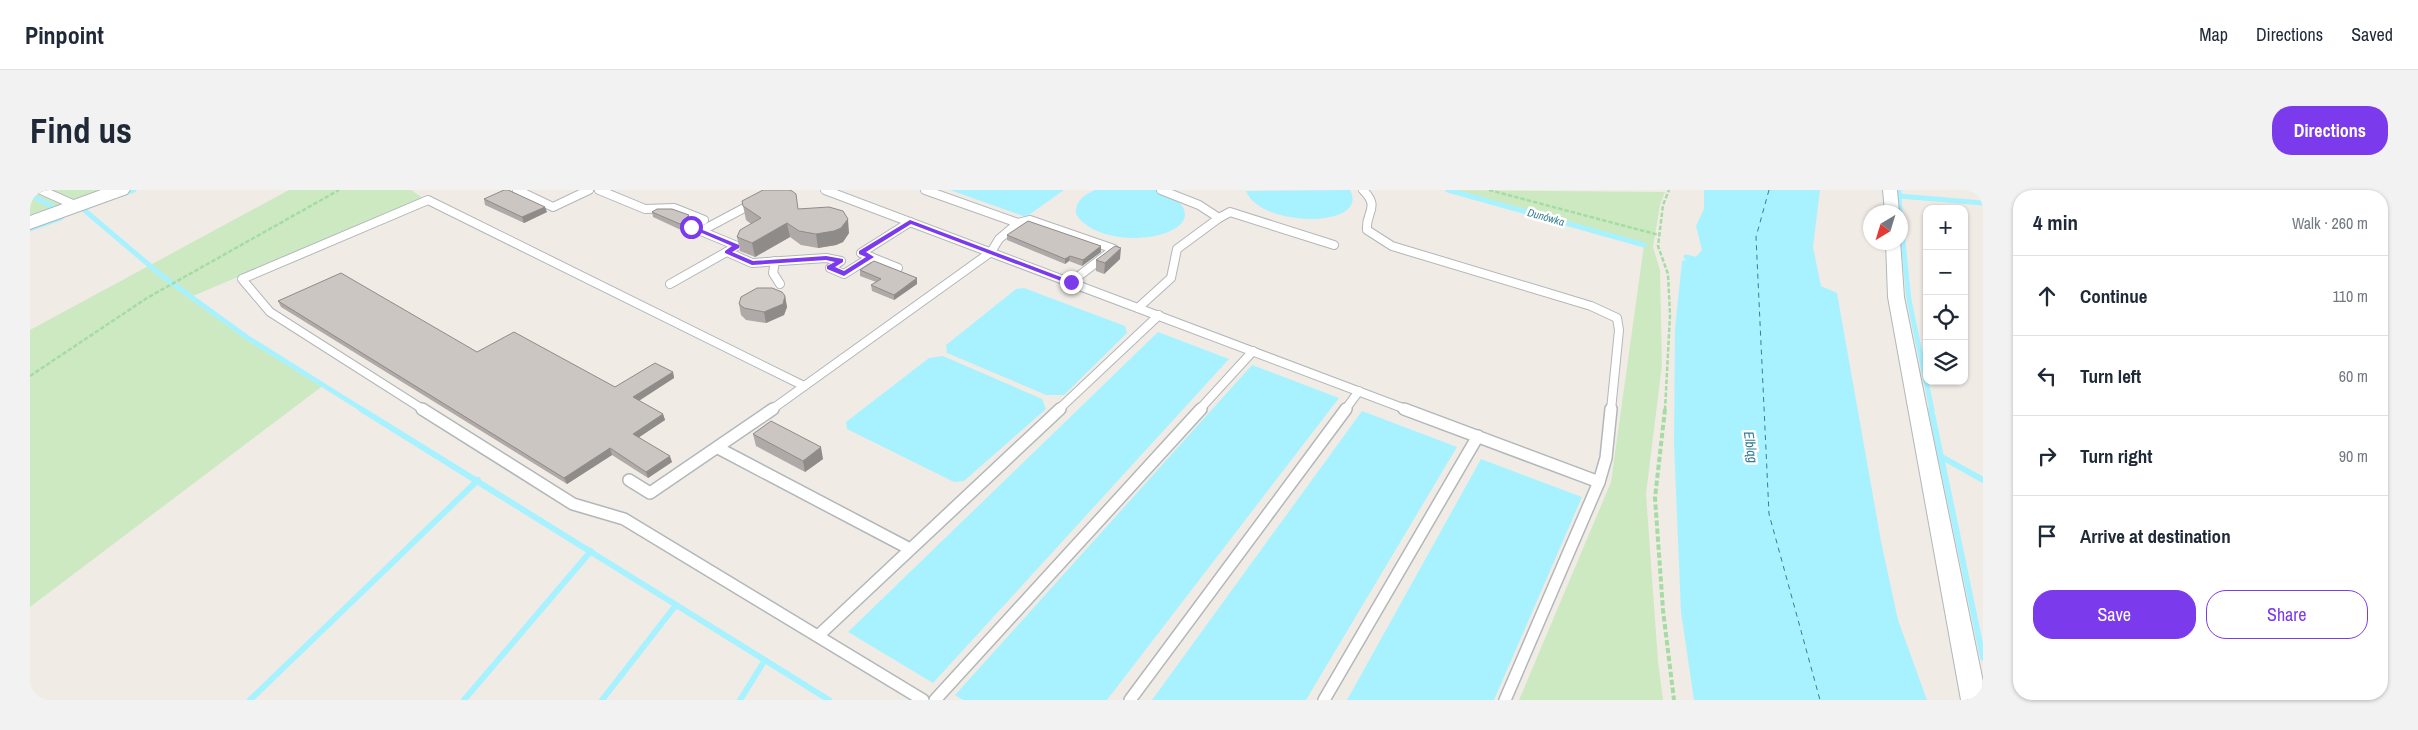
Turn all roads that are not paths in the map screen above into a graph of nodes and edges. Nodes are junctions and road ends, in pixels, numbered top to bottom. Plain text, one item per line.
1 (41, 190) edge
2 (120, 190) edge
3 (517, 190) edge
4 (589, 190) edge
5 (599, 190) edge
6 (778, 190) edge
7 (825, 190) edge
8 (925, 190) edge
9 (1161, 190) edge
10 (1363, 190) edge
11 (1890, 190) edge
12 (1891, 205) edge
13 (77, 206) junction
14 (1219, 218) junction
15 (910, 222) junction
16 (30, 223) edge
17 (1018, 223) junction
18 (701, 231) junction
19 (1334, 245) dead end
20 (1894, 250) edge
21 (727, 252) junction
22 (991, 252) junction
23 (871, 257) junction
24 (775, 261) junction
25 (898, 268) edge
26 (1071, 282) junction
27 (670, 284) dead end
28 (780, 284) dead end
29 (1138, 308) junction
30 (1159, 316) junction
31 (1253, 351) junction
32 (804, 386) junction
33 (1359, 391) junction
34 (1478, 436) junction
35 (718, 448) junction
36 (629, 480) dead end
37 (1599, 482) junction
38 (910, 549) junction
39 (819, 635) junction
40 (923, 700) edge
41 (935, 700) edge
42 (1130, 700) edge
43 (1324, 700) edge
44 (1505, 700) edge
45 (1974, 700) edge

1 - 13 lane
2 - 13 main road
3 - 4 lane
5 - 18 lane
6 - 18 lane
7 - 15 lane
8 - 17 lane
9 - 14 lane
10 - 37 lane
11 - 12 street
13 - 16 main road
14 - 19 lane
14 - 29 lane
15 - 22 lane
15 - 23 lane
17 - 22 lane
17 - 26 lane
18 - 21 lane
20 - 45 street
21 - 24 lane
21 - 27 lane
22 - 26 lane
22 - 32 lane
23 - 24 lane
23 - 25 lane
24 - 28 lane
26 - 29 lane
29 - 30 lane
30 - 31 lane
30 - 38 lane
31 - 33 lane
31 - 41 lane
32 - 35 lane
32 - 39 lane
33 - 34 lane
33 - 42 lane
34 - 37 lane
34 - 43 lane
35 - 36 lane
35 - 38 lane
37 - 44 lane
38 - 39 lane
39 - 40 lane

